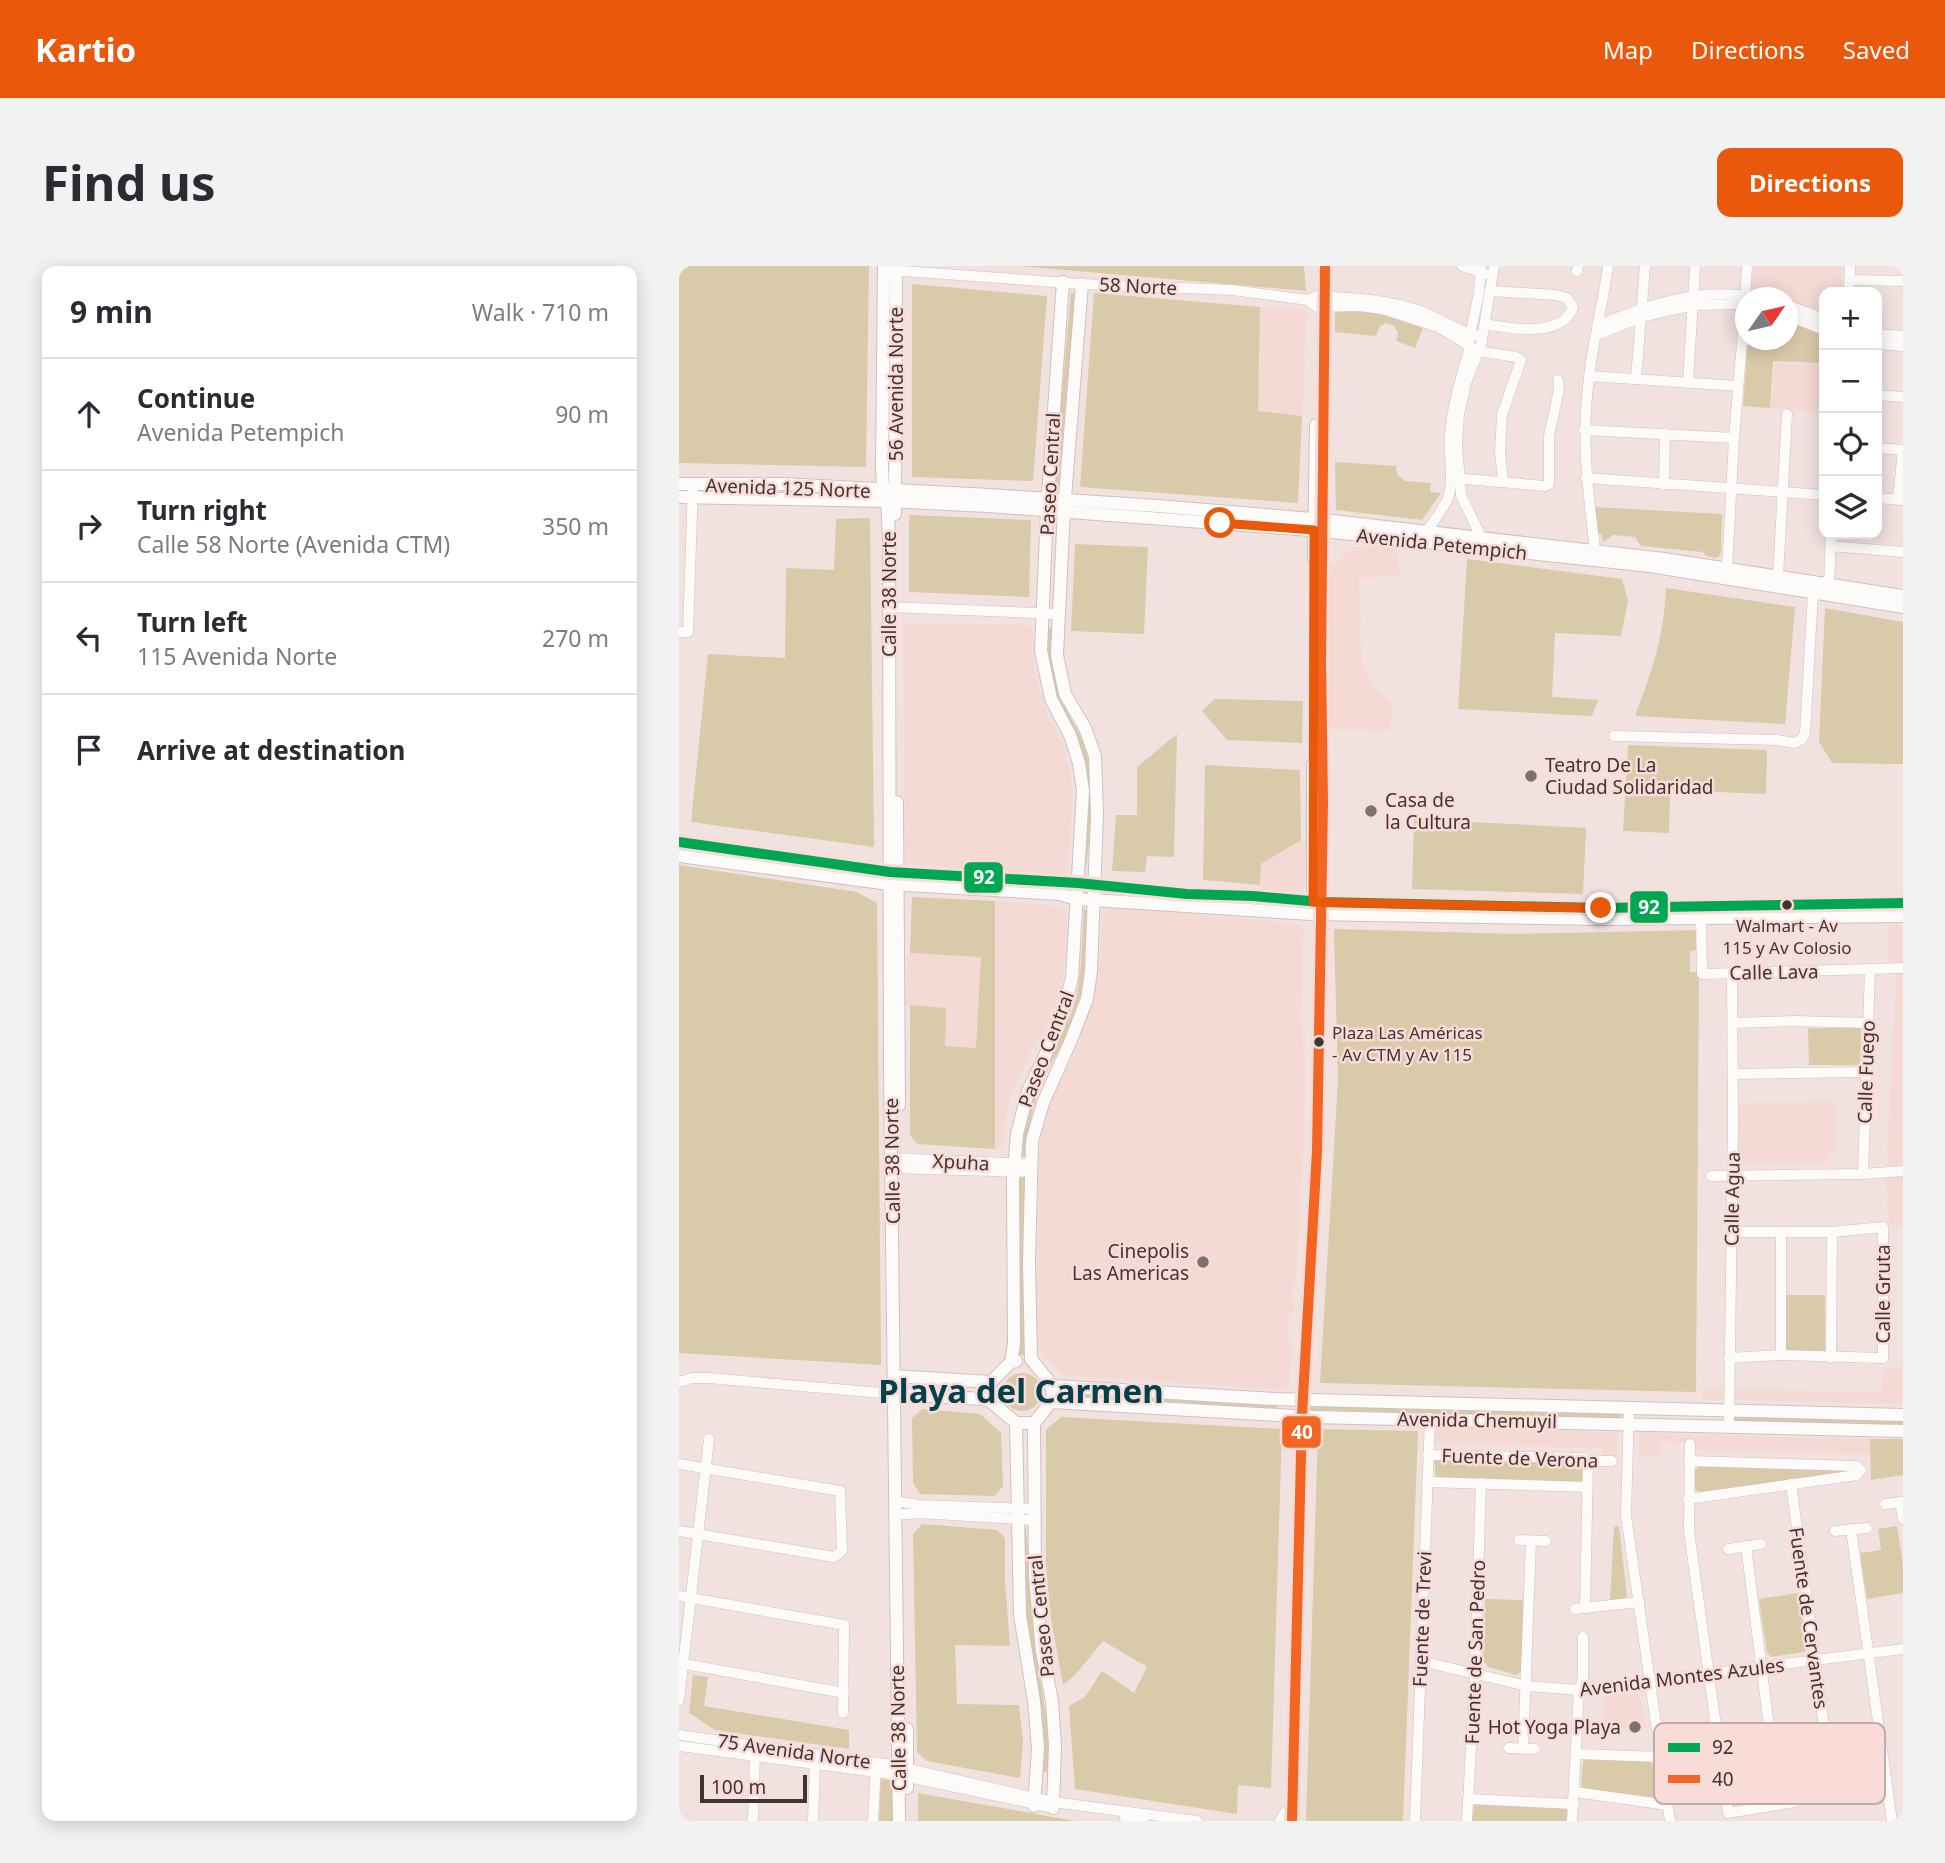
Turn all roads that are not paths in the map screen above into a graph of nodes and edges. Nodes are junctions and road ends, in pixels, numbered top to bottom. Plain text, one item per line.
1 (1317, 266) edge
2 (1325, 266) edge
3 (1462, 266) edge
4 (1608, 266) edge
5 (1645, 266) edge
6 (1695, 266) edge
7 (1747, 266) edge
8 (1850, 266) edge
9 (890, 268) edge
10 (1480, 270) edge
11 (1493, 271) edge
12 (1849, 280) junction
13 (1903, 281) edge
14 (1063, 282) junction
15 (1082, 284) junction
16 (1746, 287) edge
17 (1849, 287) edge
18 (1491, 291) junction
19 (1694, 300) junction
20 (1318, 301) junction
21 (1735, 302) edge
22 (1798, 309) edge
23 (1643, 312) junction
24 (1819, 317) edge
25 (1798, 319) edge
26 (1485, 324) junction
27 (1819, 328) edge
28 (1598, 330) junction
29 (1882, 334) edge
30 (1903, 336) edge
31 (1475, 342) junction
32 (1882, 344) edge
33 (1903, 346) edge
34 (1741, 350) edge
35 (1589, 376) junction
36 (1636, 379) junction
37 (1558, 380) dead end
38 (1688, 383) junction
39 (1738, 386) junction
40 (1882, 395) edge
41 (1903, 397) edge
42 (1787, 414) dead end
43 (1584, 429) junction
44 (1665, 433) junction
45 (1734, 438) junction
46 (1882, 448) edge
47 (1903, 450) edge
48 (882, 467) junction
49 (1454, 478) junction
50 (1587, 478) junction
51 (1503, 481) junction
52 (679, 484) edge
53 (1664, 485) junction
54 (833, 486) junction
55 (1732, 489) junction
56 (694, 491) junction
57 (1783, 493) junction
58 (1819, 495) edge
59 (891, 496) junction
60 (679, 497) edge
61 (1882, 498) edge
62 (1901, 500) edge
63 (1047, 504) junction
64 (1065, 505) junction
65 (1319, 525) junction
66 (1426, 532) junction
67 (1482, 539) junction
68 (1831, 539) edge
69 (1830, 547) junction
70 (1595, 550) junction
71 (1903, 552) edge
72 (1727, 569) junction
73 (1778, 577) junction
74 (1829, 585) junction
75 (1813, 593) junction
76 (1903, 596) edge
77 (1903, 607) edge
78 (893, 608) junction
79 (1042, 613) junction
80 (1058, 614) junction
81 (679, 632) edge
82 (1614, 736) dead end
83 (679, 842) edge
84 (679, 856) edge
85 (894, 878) junction
86 (1078, 883) junction
87 (1094, 885) junction
88 (1077, 899) junction
89 (1094, 899) junction
90 (1903, 903) edge
91 (1317, 908) junction
92 (1903, 916) edge
93 (1701, 918) junction
94 (1903, 968) edge
95 (1870, 970) junction
96 (1732, 973) junction
97 (1734, 1023) junction
98 (1867, 1023) junction
99 (1866, 1072) junction
100 (1733, 1074) junction
101 (896, 1163) junction
102 (1014, 1168) junction
103 (1030, 1168) junction
104 (1903, 1171) edge
105 (1863, 1174) junction
106 (1711, 1175) dead end
107 (1732, 1175) junction
108 (1732, 1232) junction
109 (1781, 1232) junction
110 (1832, 1232) junction
111 (1781, 1355) junction
112 (1729, 1358) junction
113 (1831, 1358) junction
114 (1031, 1359) junction
115 (1011, 1362) junction
116 (898, 1377) junction
117 (679, 1382) edge
118 (991, 1382) junction
119 (1052, 1386) junction
120 (898, 1394) junction
121 (1300, 1399) junction
122 (990, 1401) junction
123 (1052, 1402) junction
124 (1629, 1408) junction
125 (1729, 1411) junction
126 (1299, 1415) junction
127 (1903, 1415) edge
128 (1430, 1418) junction
129 (1016, 1423) junction
130 (1034, 1423) junction
131 (1630, 1424) junction
132 (1729, 1426) junction
133 (1903, 1431) edge
134 (709, 1439) dead end
135 (1690, 1444) dead end
136 (1428, 1455) junction
137 (1612, 1461) dead end
138 (1689, 1461) junction
139 (679, 1464) edge
140 (1588, 1464) junction
141 (707, 1469) junction
142 (1427, 1482) junction
143 (1481, 1483) junction
144 (1791, 1484) junction
145 (1588, 1487) junction
146 (1688, 1499) junction
147 (899, 1501) junction
148 (1901, 1502) edge
149 (1885, 1504) dead end
150 (1016, 1514) junction
151 (1033, 1514) junction
152 (900, 1515) junction
153 (1903, 1519) edge
154 (1867, 1528) dead end
155 (1851, 1529) junction
156 (679, 1531) edge
157 (1835, 1531) dead end
158 (698, 1535) junction
159 (1520, 1540) dead end
160 (1531, 1541) junction
161 (1546, 1541) dead end
162 (1761, 1544) dead end
163 (1746, 1546) junction
164 (1728, 1549) dead end
165 (679, 1596) edge
166 (691, 1598) junction
167 (1639, 1602) junction
168 (1583, 1637) dead end
169 (1903, 1649) edge
170 (1868, 1654) junction
171 (1420, 1661) junction
172 (1815, 1661) junction
173 (680, 1663) edge
174 (1761, 1668) junction
175 (1475, 1674) junction
176 (1709, 1675) junction
177 (1650, 1683) junction
178 (1527, 1686) junction
179 (1579, 1690) junction
180 (843, 1693) junction
181 (679, 1700) edge
182 (843, 1713) dead end
183 (1656, 1723) edge
184 (1716, 1723) edge
185 (1768, 1723) edge
186 (1823, 1723) edge
187 (1878, 1723) edge
188 (679, 1735) edge
189 (756, 1745) junction
190 (679, 1746) edge
191 (1509, 1748) dead end
192 (1523, 1749) junction
193 (1535, 1749) dead end
194 (1577, 1754) junction
195 (755, 1757) junction
196 (1654, 1757) edge
197 (815, 1764) junction
198 (876, 1767) junction
199 (903, 1772) junction
200 (1885, 1772) edge
201 (1575, 1792) junction
202 (1468, 1800) junction
203 (1035, 1802) junction
204 (1654, 1803) edge
205 (1574, 1804) junction
206 (1661, 1804) edge
207 (1727, 1804) edge
208 (1784, 1804) edge
209 (1053, 1805) junction
210 (1668, 1805) joint
211 (1779, 1805) joint
212 (1285, 1819) edge
213 (753, 1821) edge
214 (813, 1821) edge
215 (873, 1821) edge
216 (899, 1821) edge
217 (907, 1821) edge
218 (1143, 1821) edge
219 (1197, 1821) edge
220 (1416, 1821) edge
221 (1467, 1821) edge
222 (1572, 1821) edge
223 (1670, 1821) edge
224 (1892, 1821) edge

1 - 20 main road
2 - 20 main road
3 - 10 street
4 - 28 street
5 - 23 street
6 - 19 street
7 - 16 street
8 - 12 street
9 - 14 street, 58 Norte
9 - 48 main road, 56 Avenida Norte
9 - 59 main road, 56 Avenida Norte
10 - 11 street
10 - 31 street
11 - 18 street
12 - 13 street
12 - 17 street
14 - 15 street, 58 Norte
14 - 63 main road, Paseo Central
15 - 20 street, 58 Norte
15 - 64 main road, Paseo Central
18 - 26 street
18 - 26 street
19 - 21 street
19 - 23 street
19 - 38 street
20 - 31 street, 58 Norte
20 - 65 main road
22 - 24 street
23 - 28 street
23 - 36 street
25 - 27 street
26 - 31 street
28 - 35 street
29 - 30 street
31 - 49 street
31 - 51 street, 58 Norte
32 - 33 street
34 - 39 street
35 - 36 street
35 - 43 street
36 - 38 street
37 - 51 street
38 - 39 street
39 - 45 street
40 - 41 street
42 - 57 street
43 - 44 street
43 - 50 street
44 - 45 street
44 - 53 street
45 - 55 street
46 - 47 street
47 - 62 street
48 - 54 main road, 56 Avenida Norte
48 - 59 main road, 56 Avenida Norte
49 - 51 street
49 - 66 street
49 - 67 street
50 - 53 street
50 - 70 street
52 - 56 main road, Avenida 125 Norte
53 - 55 street
54 - 56 main road, Avenida 125 Norte
54 - 59 main road, Avenida 125 Norte
55 - 57 street
55 - 72 street
56 - 59 main road, Avenida 125 Norte
56 - 60 main road, Avenida 125 Norte
56 - 81 street
57 - 58 street
57 - 73 street
59 - 63 main road, Avenida Petempich
59 - 78 main road, Calle 38 Norte
61 - 62 street
63 - 64 main road, Avenida Petempich
63 - 79 main road, Paseo Central
64 - 65 main road, Avenida Petempich
64 - 80 main road, Paseo Central
65 - 66 main road, Avenida Petempich
65 - 75 main road, Avenida Petempich
65 - 91 main road
66 - 67 main road, Avenida Petempich
67 - 70 main road, Avenida Petempich
68 - 69 street
69 - 71 street
69 - 74 street
70 - 72 main road, Avenida Petempich
72 - 73 main road, Avenida Petempich
73 - 74 main road, Avenida Petempich
74 - 76 main road, Avenida Petempich
75 - 77 main road, Avenida Petempich
75 - 82 street
78 - 79 street
78 - 85 main road, Calle 38 Norte
79 - 80 street
79 - 86 main road, Paseo Central
80 - 87 main road, Paseo Central
83 - 85 main road
84 - 85 main road
85 - 86 main road
85 - 88 main road
85 - 101 main road, Calle 38 Norte
86 - 87 main road
86 - 88 main road, Paseo Central
87 - 89 main road, Paseo Central
87 - 91 main road
88 - 89 main road
88 - 102 main road, Paseo Central
89 - 91 main road
89 - 103 main road, Paseo Central
90 - 91 main road
91 - 93 main road
91 - 121 main road
92 - 93 main road
93 - 96 street, Calle Lava
94 - 95 street, Calle Lava
95 - 96 street, Calle Lava
95 - 98 street, Calle Fuego
96 - 97 street, Calle Agua
97 - 98 street
97 - 100 street, Calle Agua
98 - 99 street, Calle Fuego
99 - 100 street
99 - 105 street, Calle Fuego
100 - 107 street, Calle Agua
101 - 102 street, Xpuha
101 - 116 main road, Calle 38 Norte
102 - 103 street, Xpuha
102 - 115 main road, Paseo Central
103 - 114 main road, Paseo Central
104 - 105 street
105 - 107 street
106 - 107 street
107 - 108 street, Calle Agua
108 - 109 street, Calle Gruta
108 - 112 street, Calle Agua
109 - 110 street, Calle Gruta
109 - 111 street
110 - 113 street
110 - 113 street, Calle Gruta
111 - 112 street, Calle Gruta
111 - 113 street, Calle Gruta
112 - 125 street, Calle Agua
114 - 115 main road
114 - 119 main road
115 - 118 main road
116 - 118 main road
116 - 120 main road, Calle 38 Norte
117 - 120 street
118 - 122 main road
119 - 121 main road, Avenida Chemuyil
119 - 123 main road
120 - 122 main road
120 - 147 main road, Calle 38 Norte
121 - 124 main road, Avenida Chemuyil
121 - 126 main road
122 - 129 main road
123 - 126 main road, Avenida Chemuyil
123 - 130 main road
124 - 125 main road, Avenida Chemuyil
124 - 131 street
125 - 127 main road, Avenida Chemuyil
125 - 132 street, Calle Agua
126 - 128 main road, Avenida Chemuyil
126 - 212 main road
128 - 131 main road, Avenida Chemuyil
128 - 136 street, Fuente de Trevi
129 - 130 main road
129 - 150 main road, Paseo Central
130 - 151 main road, Paseo Central
131 - 132 main road, Avenida Chemuyil
131 - 167 street
132 - 133 main road, Avenida Chemuyil
134 - 141 street
135 - 138 street
136 - 140 street, Fuente de Verona
136 - 142 street, Fuente de Trevi
137 - 140 street, Fuente de Verona
138 - 144 street
138 - 146 street
139 - 141 street
140 - 145 street
141 - 158 street
141 - 158 street
142 - 143 street, Fuente de Verona
142 - 171 street, Fuente de Trevi
143 - 145 street, Fuente de Verona
143 - 175 street, Fuente de San Pedro
144 - 146 street
144 - 172 street, Fuente de Cervantes
145 - 167 street
146 - 176 street
147 - 150 street
147 - 152 main road, Calle 38 Norte
148 - 149 street
148 - 153 street
150 - 151 street
150 - 152 street
150 - 203 main road, Paseo Central
151 - 209 main road, Paseo Central
152 - 199 main road, Calle 38 Norte
154 - 155 street
155 - 157 street
155 - 170 street
156 - 158 street
158 - 166 street
159 - 160 street
160 - 161 street
160 - 178 street
162 - 163 street
163 - 164 street
163 - 174 street
165 - 166 street
166 - 173 street
166 - 180 street
167 - 177 street
168 - 179 street
169 - 170 street, Avenida Montes Azules
170 - 172 street, Avenida Montes Azules
170 - 187 street
171 - 175 street, Avenida Montes Azules
171 - 220 street, Fuente de Trevi
172 - 174 street, Avenida Montes Azules
172 - 186 street, Fuente de Cervantes
173 - 180 street
173 - 181 street
174 - 176 street, Avenida Montes Azules
174 - 185 street
175 - 178 street, Avenida Montes Azules
175 - 202 street, Fuente de San Pedro
176 - 177 street, Avenida Montes Azules
176 - 184 street
177 - 179 street, Avenida Montes Azules
177 - 183 street
178 - 179 street, Avenida Montes Azules
178 - 192 street
179 - 194 street
180 - 182 street
188 - 189 street, 75 Avenida Norte
189 - 195 street
189 - 198 street, 75 Avenida Norte
190 - 195 street, 75 Avenida Norte
191 - 192 street
192 - 193 street
194 - 196 street
194 - 201 street
195 - 197 street, 75 Avenida Norte
195 - 213 street
197 - 198 street, 75 Avenida Norte
197 - 214 street
198 - 199 street, 75 Avenida Norte
198 - 215 street
199 - 203 street, 75 Avenida Norte
199 - 216 main road, Calle 38 Norte
199 - 217 main road, Calle 38 Norte
200 - 224 street
201 - 204 street
201 - 205 street
202 - 205 street
202 - 221 street, Fuente de San Pedro
203 - 209 street, 75 Avenida Norte
205 - 222 street
206 - 210 street
207 - 211 street
208 - 211 street
209 - 218 street, 75 Avenida Norte
209 - 219 street, 75 Avenida Norte
210 - 223 street

